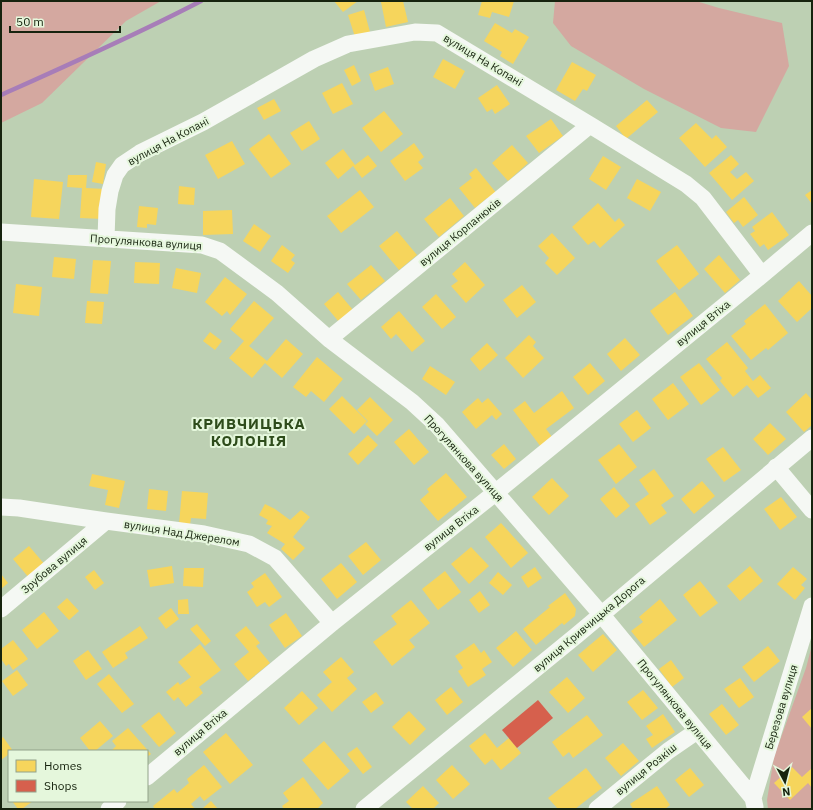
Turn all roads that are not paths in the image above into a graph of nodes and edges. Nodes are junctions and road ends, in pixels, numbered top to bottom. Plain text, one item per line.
1 (590, 125) junction
2 (1, 232) edge
3 (812, 233) edge
4 (106, 239) junction
5 (762, 275) junction
6 (329, 339) junction
7 (812, 438) edge
8 (776, 467) junction
9 (496, 493) junction
10 (1, 507) edge
11 (812, 510) edge
12 (106, 521) junction
13 (812, 606) edge
14 (1, 609) edge
15 (602, 614) junction
16 (332, 623) junction
17 (697, 731) junction
18 (148, 776) edge
19 (117, 802) edge
20 (754, 804) edge
21 (109, 809) edge
22 (364, 809) edge
23 (597, 809) edge

1 - 4 street, вулиця На Копані
1 - 5 street, вулиця На Копані
1 - 6 street, вулиця Корпанюків
2 - 4 street, Прогулянкова вулиця
3 - 5 street, вулиця Втіха
4 - 6 street, Прогулянкова вулиця
5 - 9 street, вулиця Втіха
6 - 9 street, Прогулянкова вулиця
7 - 8 street, вулиця Кривчицька Дорога
8 - 11 street
8 - 15 street, вулиця Кривчицька Дорога
9 - 15 street, Прогулянкова вулиця
9 - 16 street, вулиця Втіха
10 - 12 street, вулиця Над Джерелом
12 - 14 street, Зрубова вулиця
12 - 16 street, вулиця Над Джерелом
13 - 20 street, Березова вулиця
15 - 17 street, Прогулянкова вулиця
15 - 22 street, вулиця Кривчицька Дорога
16 - 18 street, вулиця Втіха
17 - 20 street, Прогулянкова вулиця
17 - 23 street, вулиця Розкіш
19 - 21 street

